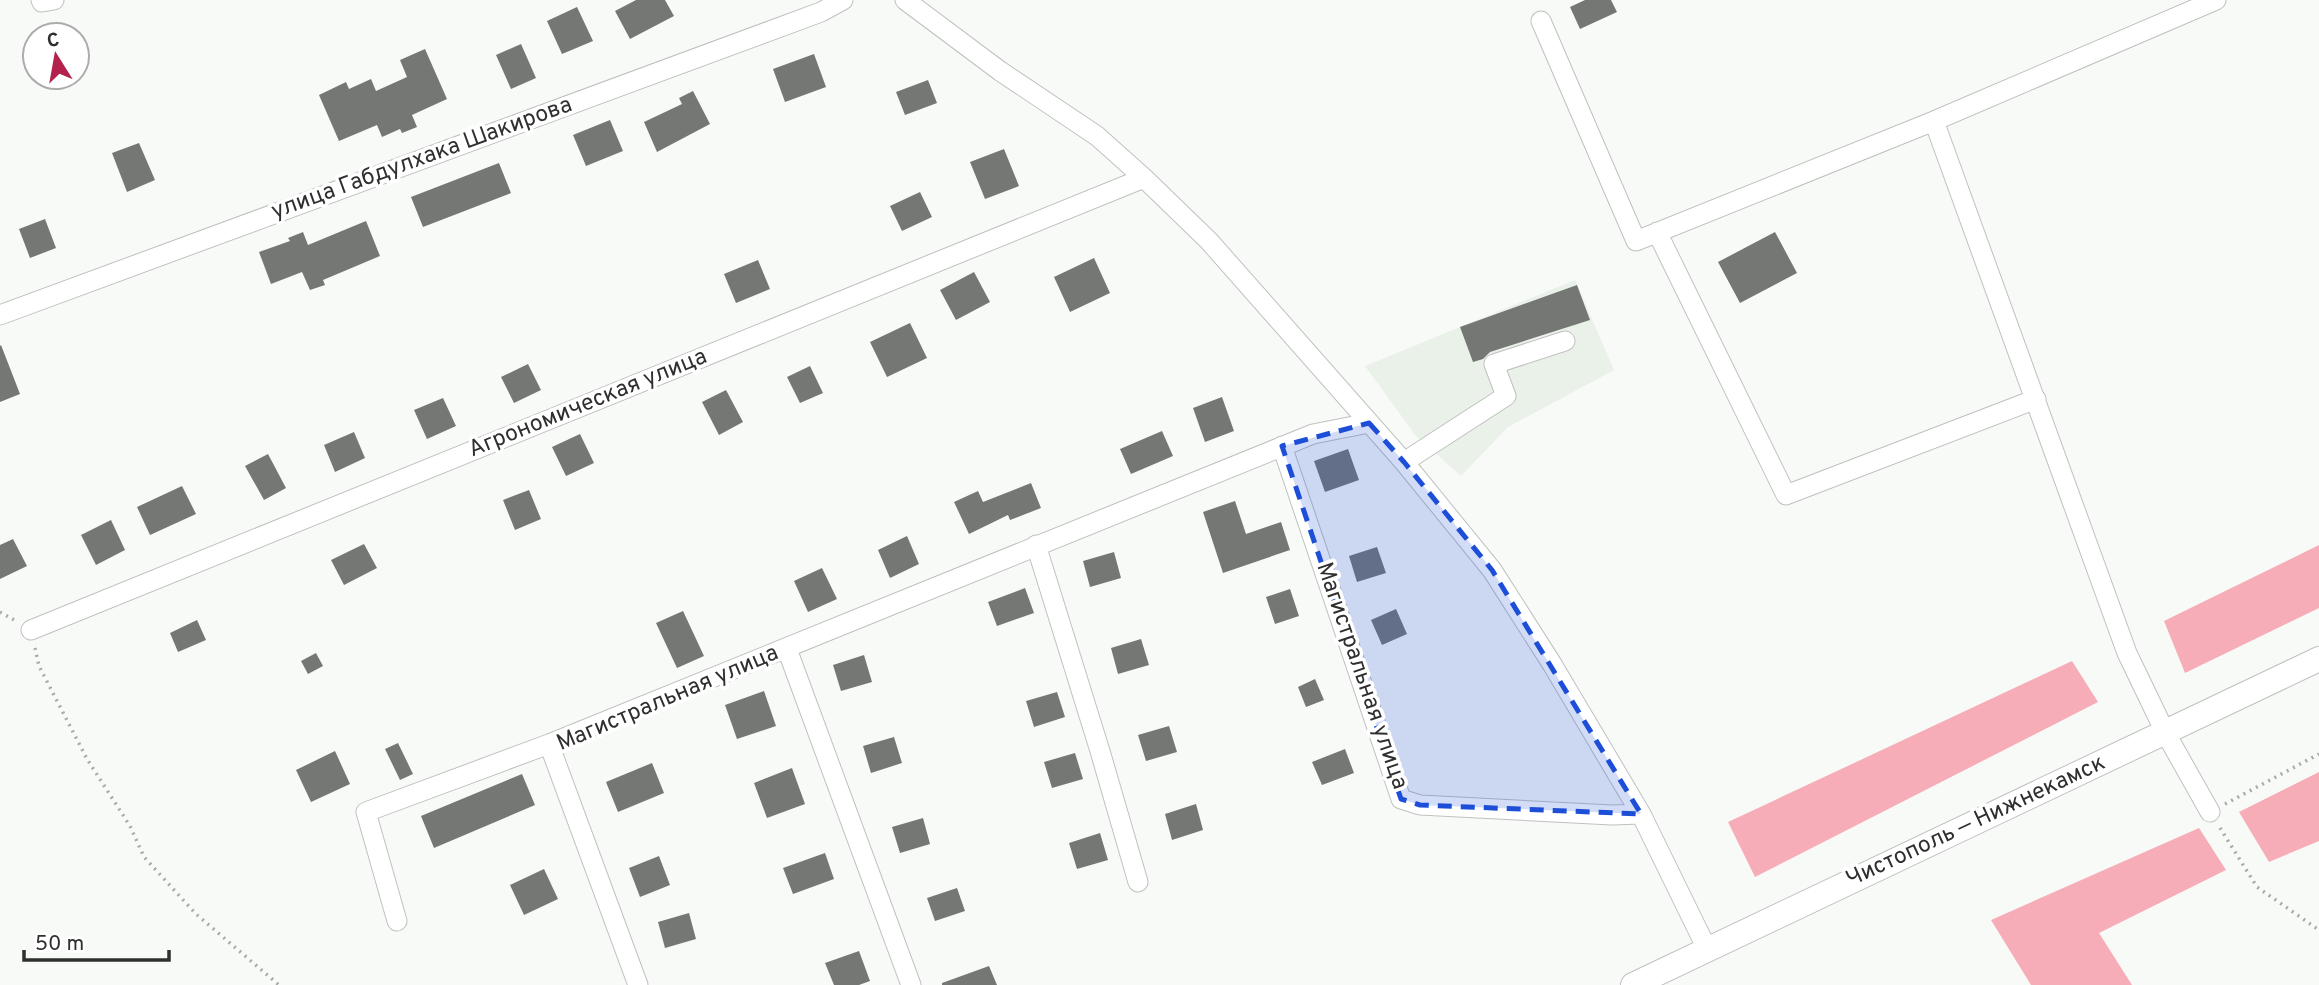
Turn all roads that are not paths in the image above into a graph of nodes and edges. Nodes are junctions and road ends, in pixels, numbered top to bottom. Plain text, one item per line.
1 (41, 0) edge
2 (844, 0) edge
3 (905, 0) edge
4 (2216, 0) edge
5 (54, 1) edge
6 (1541, 21) dead end
7 (1934, 121) junction
8 (1144, 178) junction
9 (1657, 232) junction
10 (0, 315) edge
11 (1565, 341) dead end
12 (2036, 399) junction
13 (1369, 423) junction
14 (1282, 446) junction
15 (1404, 463) junction
16 (1036, 545) junction
17 (31, 630) road end
18 (787, 649) junction
19 (2319, 659) edge
20 (2165, 732) junction
21 (549, 744) junction
22 (2210, 813) road end
23 (1641, 814) junction
24 (1138, 882) dead end
25 (397, 921) dead end
26 (1707, 949) junction
27 (638, 985) edge
28 (911, 985) edge
29 (1633, 985) edge

1 - 5 street
2 - 10 street, улица Габдулхака Шакирова
3 - 8 street
4 - 7 street
6 - 9 street
7 - 9 street
7 - 12 street
8 - 13 street
8 - 17 street, Агрономическая улица
9 - 12 street
11 - 15 street
12 - 20 street
13 - 14 street, Магистральная улица
13 - 15 street
14 - 16 street, Магистральная улица
14 - 23 street, Магистральная улица
15 - 23 street
16 - 18 street, Магистральная улица
16 - 24 street
18 - 21 street, Магистральная улица
18 - 28 street, Магистральная улица
19 - 20 main road, Чистополь — Нижнекамск
20 - 22 street
20 - 26 main road, Чистополь — Нижнекамск
21 - 25 street
21 - 27 street, Магистральная улица
23 - 26 street
26 - 29 main road, Чистополь — Нижнекамск

